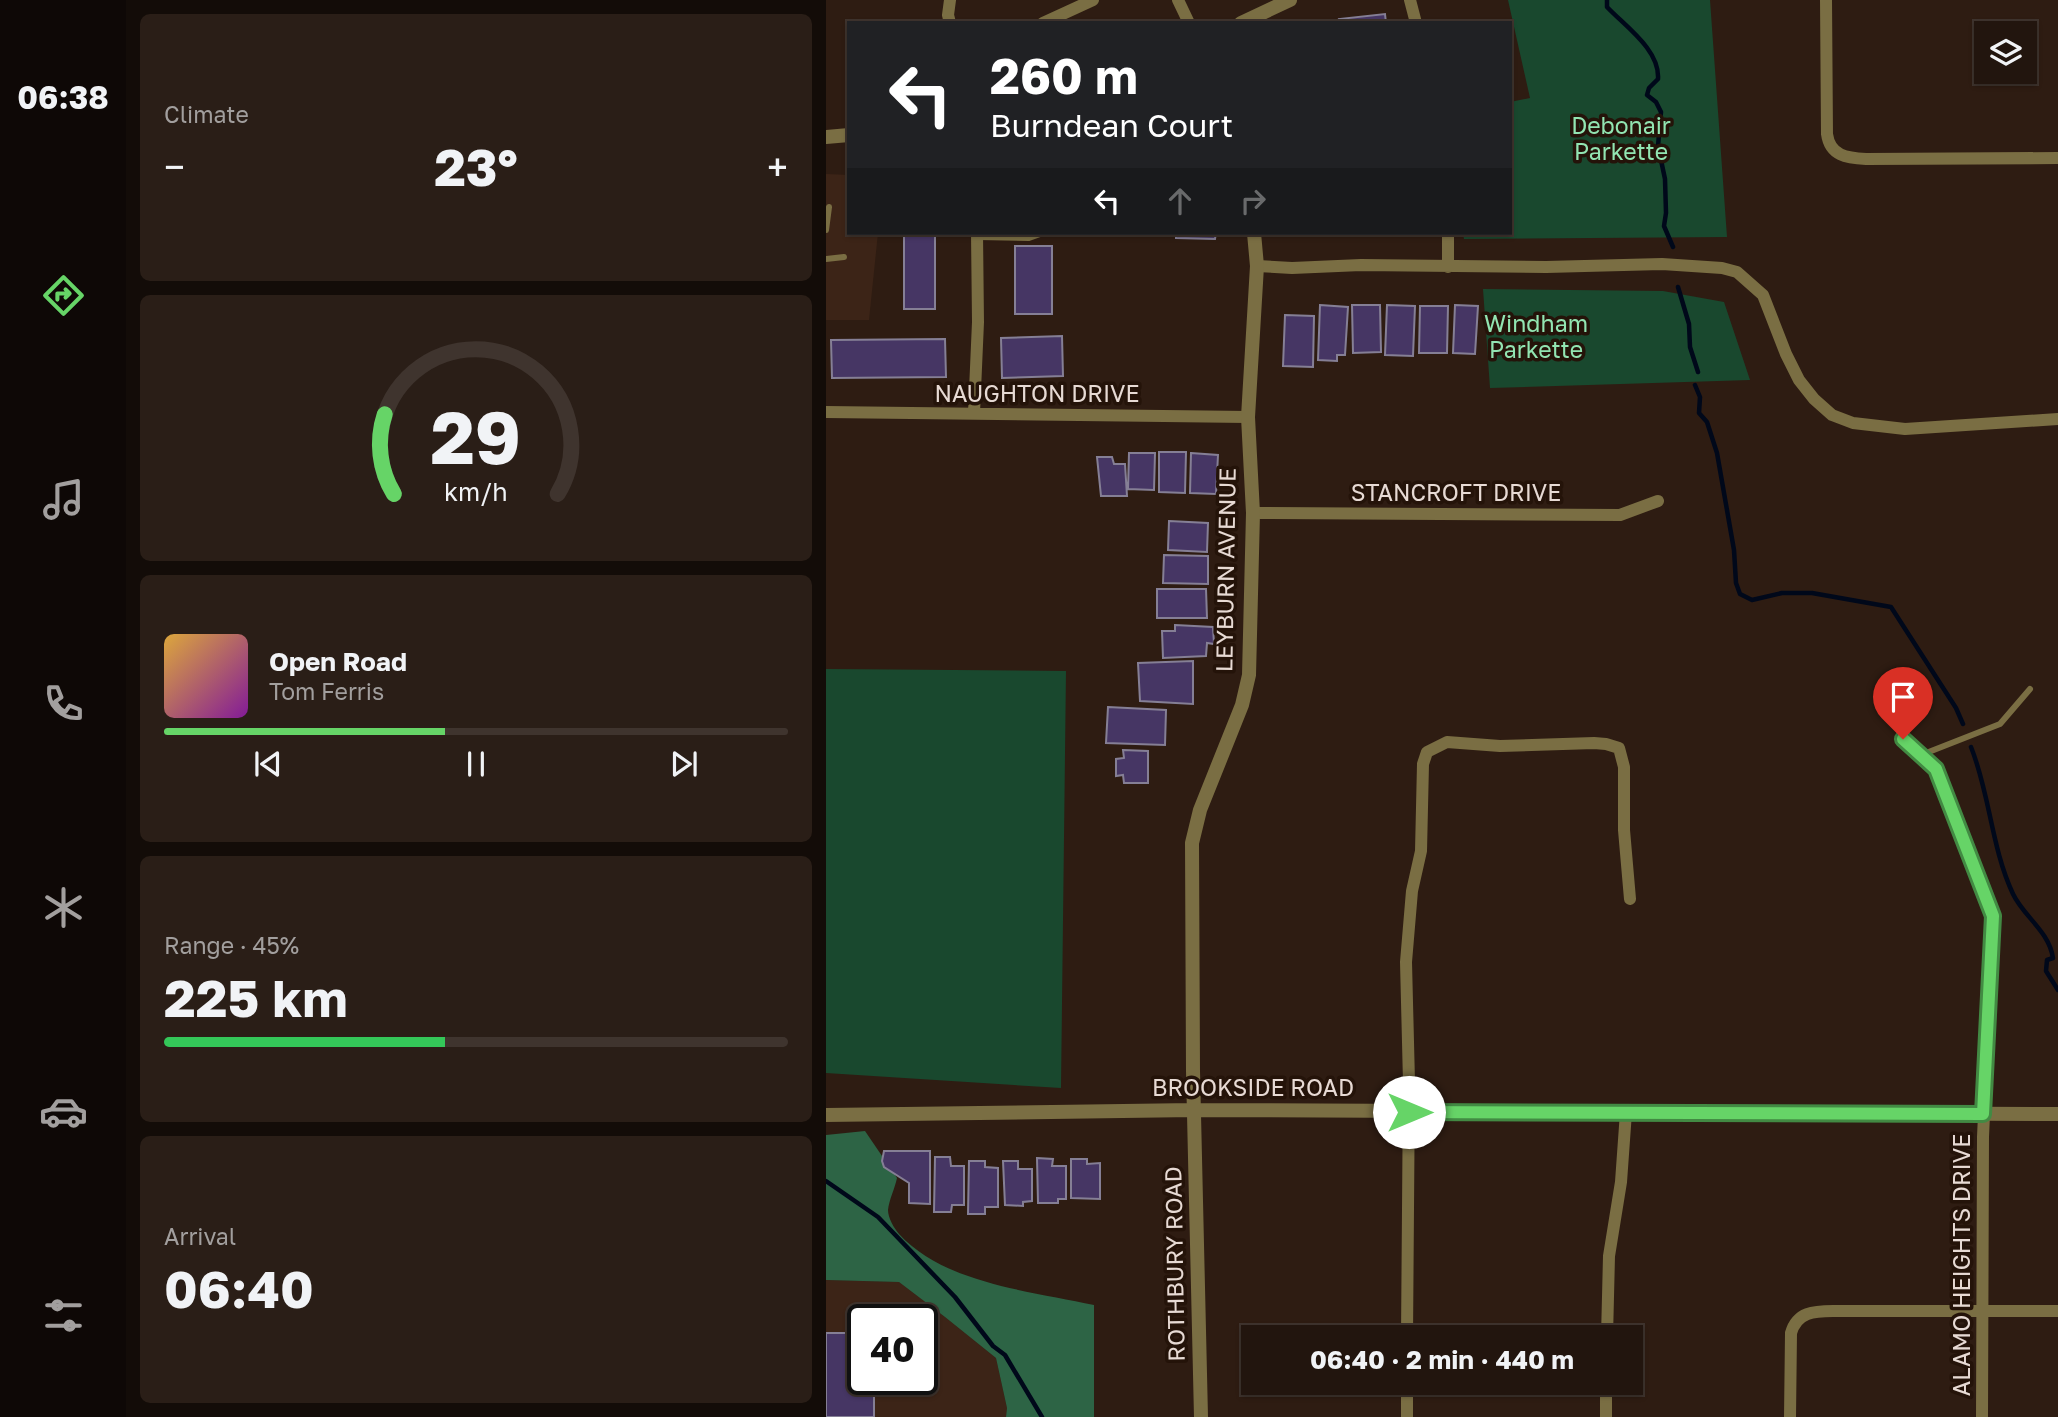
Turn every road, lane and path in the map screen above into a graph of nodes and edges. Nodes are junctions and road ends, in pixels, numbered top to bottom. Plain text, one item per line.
1 (950, 0) edge
2 (1178, 0) edge
3 (1290, 0) edge
4 (1410, 0) edge
5 (1826, 0) edge
6 (1090, 1) edge
7 (950, 21) edge
8 (1048, 21) edge
9 (1188, 21) edge
10 (1245, 21) edge
11 (1415, 21) edge
12 (847, 135) edge
13 (826, 137) edge
14 (2058, 158) edge
15 (829, 207) dead end
16 (826, 230) edge
17 (977, 235) edge
18 (1037, 235) edge
19 (1254, 235) edge
20 (1448, 235) edge
21 (844, 257) dead end
22 (826, 259) edge
23 (1257, 266) junction
24 (1448, 267) junction
25 (826, 412) edge
26 (974, 413) junction
27 (1248, 417) junction
28 (2058, 419) edge
29 (1658, 501) dead end
30 (1253, 513) junction
31 (2030, 689) dead end
32 (1903, 739) dead end
33 (1920, 755) junction
34 (1630, 899) dead end
35 (1194, 1110) junction
36 (1409, 1112) junction
37 (1626, 1112) junction
38 (1983, 1114) junction
39 (2058, 1114) edge
40 (826, 1115) edge
41 (2058, 1311) edge
42 (1982, 1312) junction
43 (1407, 1325) edge
44 (1606, 1325) edge
45 (1407, 1395) edge
46 (1606, 1395) edge
47 (1201, 1417) edge
48 (1407, 1417) edge
49 (1606, 1417) edge
50 (1790, 1417) edge
51 (1982, 1417) edge

1 - 7 street
2 - 9 street
3 - 10 street
4 - 11 street
5 - 14 street
6 - 8 street
12 - 13 street
15 - 16 lane
17 - 18 lane
17 - 26 street
19 - 23 street, LEYBURN AVENUE
20 - 24 street
21 - 22 lane
23 - 24 street
23 - 27 street, LEYBURN AVENUE
24 - 28 street
25 - 26 street, NAUGHTON DRIVE
26 - 27 street, NAUGHTON DRIVE
27 - 30 street, LEYBURN AVENUE
29 - 30 street, STANCROFT DRIVE
30 - 35 street, LEYBURN AVENUE
31 - 33 lane
32 - 33 street, ALAMO HEIGHTS DRIVE
33 - 38 street, ALAMO HEIGHTS DRIVE
34 - 36 street
35 - 36 street, BROOKSIDE ROAD
35 - 40 street, BROOKSIDE ROAD
35 - 47 street, ROTHBURY ROAD
36 - 37 street, BROOKSIDE ROAD
36 - 43 street
37 - 38 street, BROOKSIDE ROAD
37 - 44 street
38 - 39 street, BROOKSIDE ROAD
38 - 42 street, ALAMO HEIGHTS DRIVE
41 - 42 street
42 - 50 street
42 - 51 street, ALAMO HEIGHTS DRIVE
45 - 48 street
46 - 49 street

